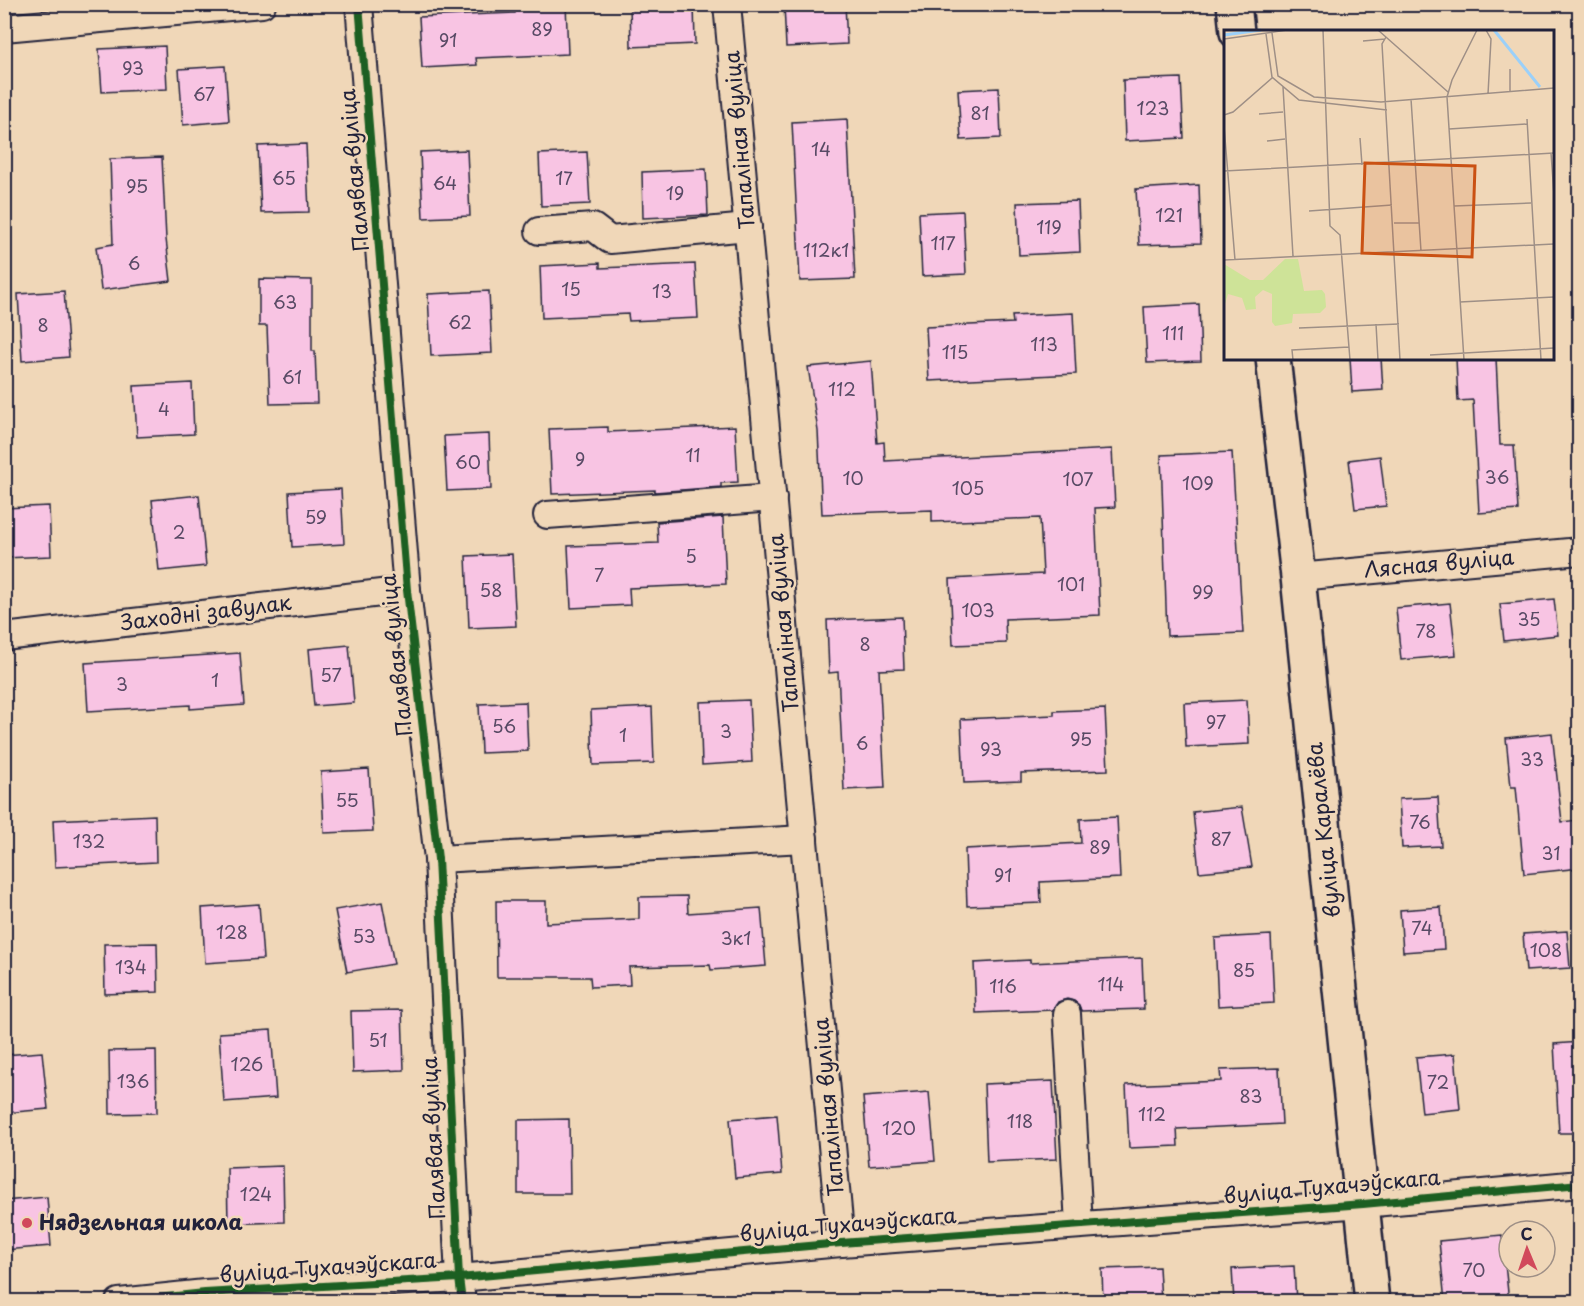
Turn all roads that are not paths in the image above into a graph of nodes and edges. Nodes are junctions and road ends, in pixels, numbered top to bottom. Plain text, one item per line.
1 (262, 4) edge
2 (359, 4) edge
3 (727, 4) edge
4 (1234, 4) edge
5 (4, 28) edge
6 (1237, 30) edge
7 (748, 227) junction
8 (539, 231) dead end
9 (1273, 360) edge
10 (773, 498) junction
11 (548, 515) dead end
12 (1580, 551) edge
13 (1298, 577) junction
14 (407, 590) junction
15 (4, 637) edge
16 (804, 839) junction
17 (438, 859) junction
18 (1067, 1014) dead end
19 (1580, 1184) edge
20 (1362, 1204) junction
21 (1078, 1225) junction
22 (841, 1243) junction
23 (460, 1290) edge
24 (119, 1302) edge
25 (1372, 1302) edge

1 - 5 street
2 - 14 street, Палявая вуліца
3 - 7 street, Тапаліная вуліца
4 - 6 main road
7 - 8 street
7 - 10 street, Тапаліная вуліца
9 - 13 main road, вуліца Каралёва
10 - 11 street
10 - 16 street, Тапаліная вуліца
12 - 13 street, Лясная вуліца
13 - 20 main road, вуліца Каралёва
14 - 15 street, Заходні завулак
14 - 17 street, Палявая вуліца
16 - 17 street
16 - 22 street, Тапаліная вуліца
17 - 23 street, Палявая вуліца
18 - 21 street
19 - 20 street, вуліца Тухачэўскага
20 - 21 street, вуліца Тухачэўскага
20 - 25 main road, вуліца Каралёва
21 - 22 street, вуліца Тухачэўскага
22 - 23 street, вуліца Тухачэўскага
23 - 24 street, вуліца Тухачэўскага

